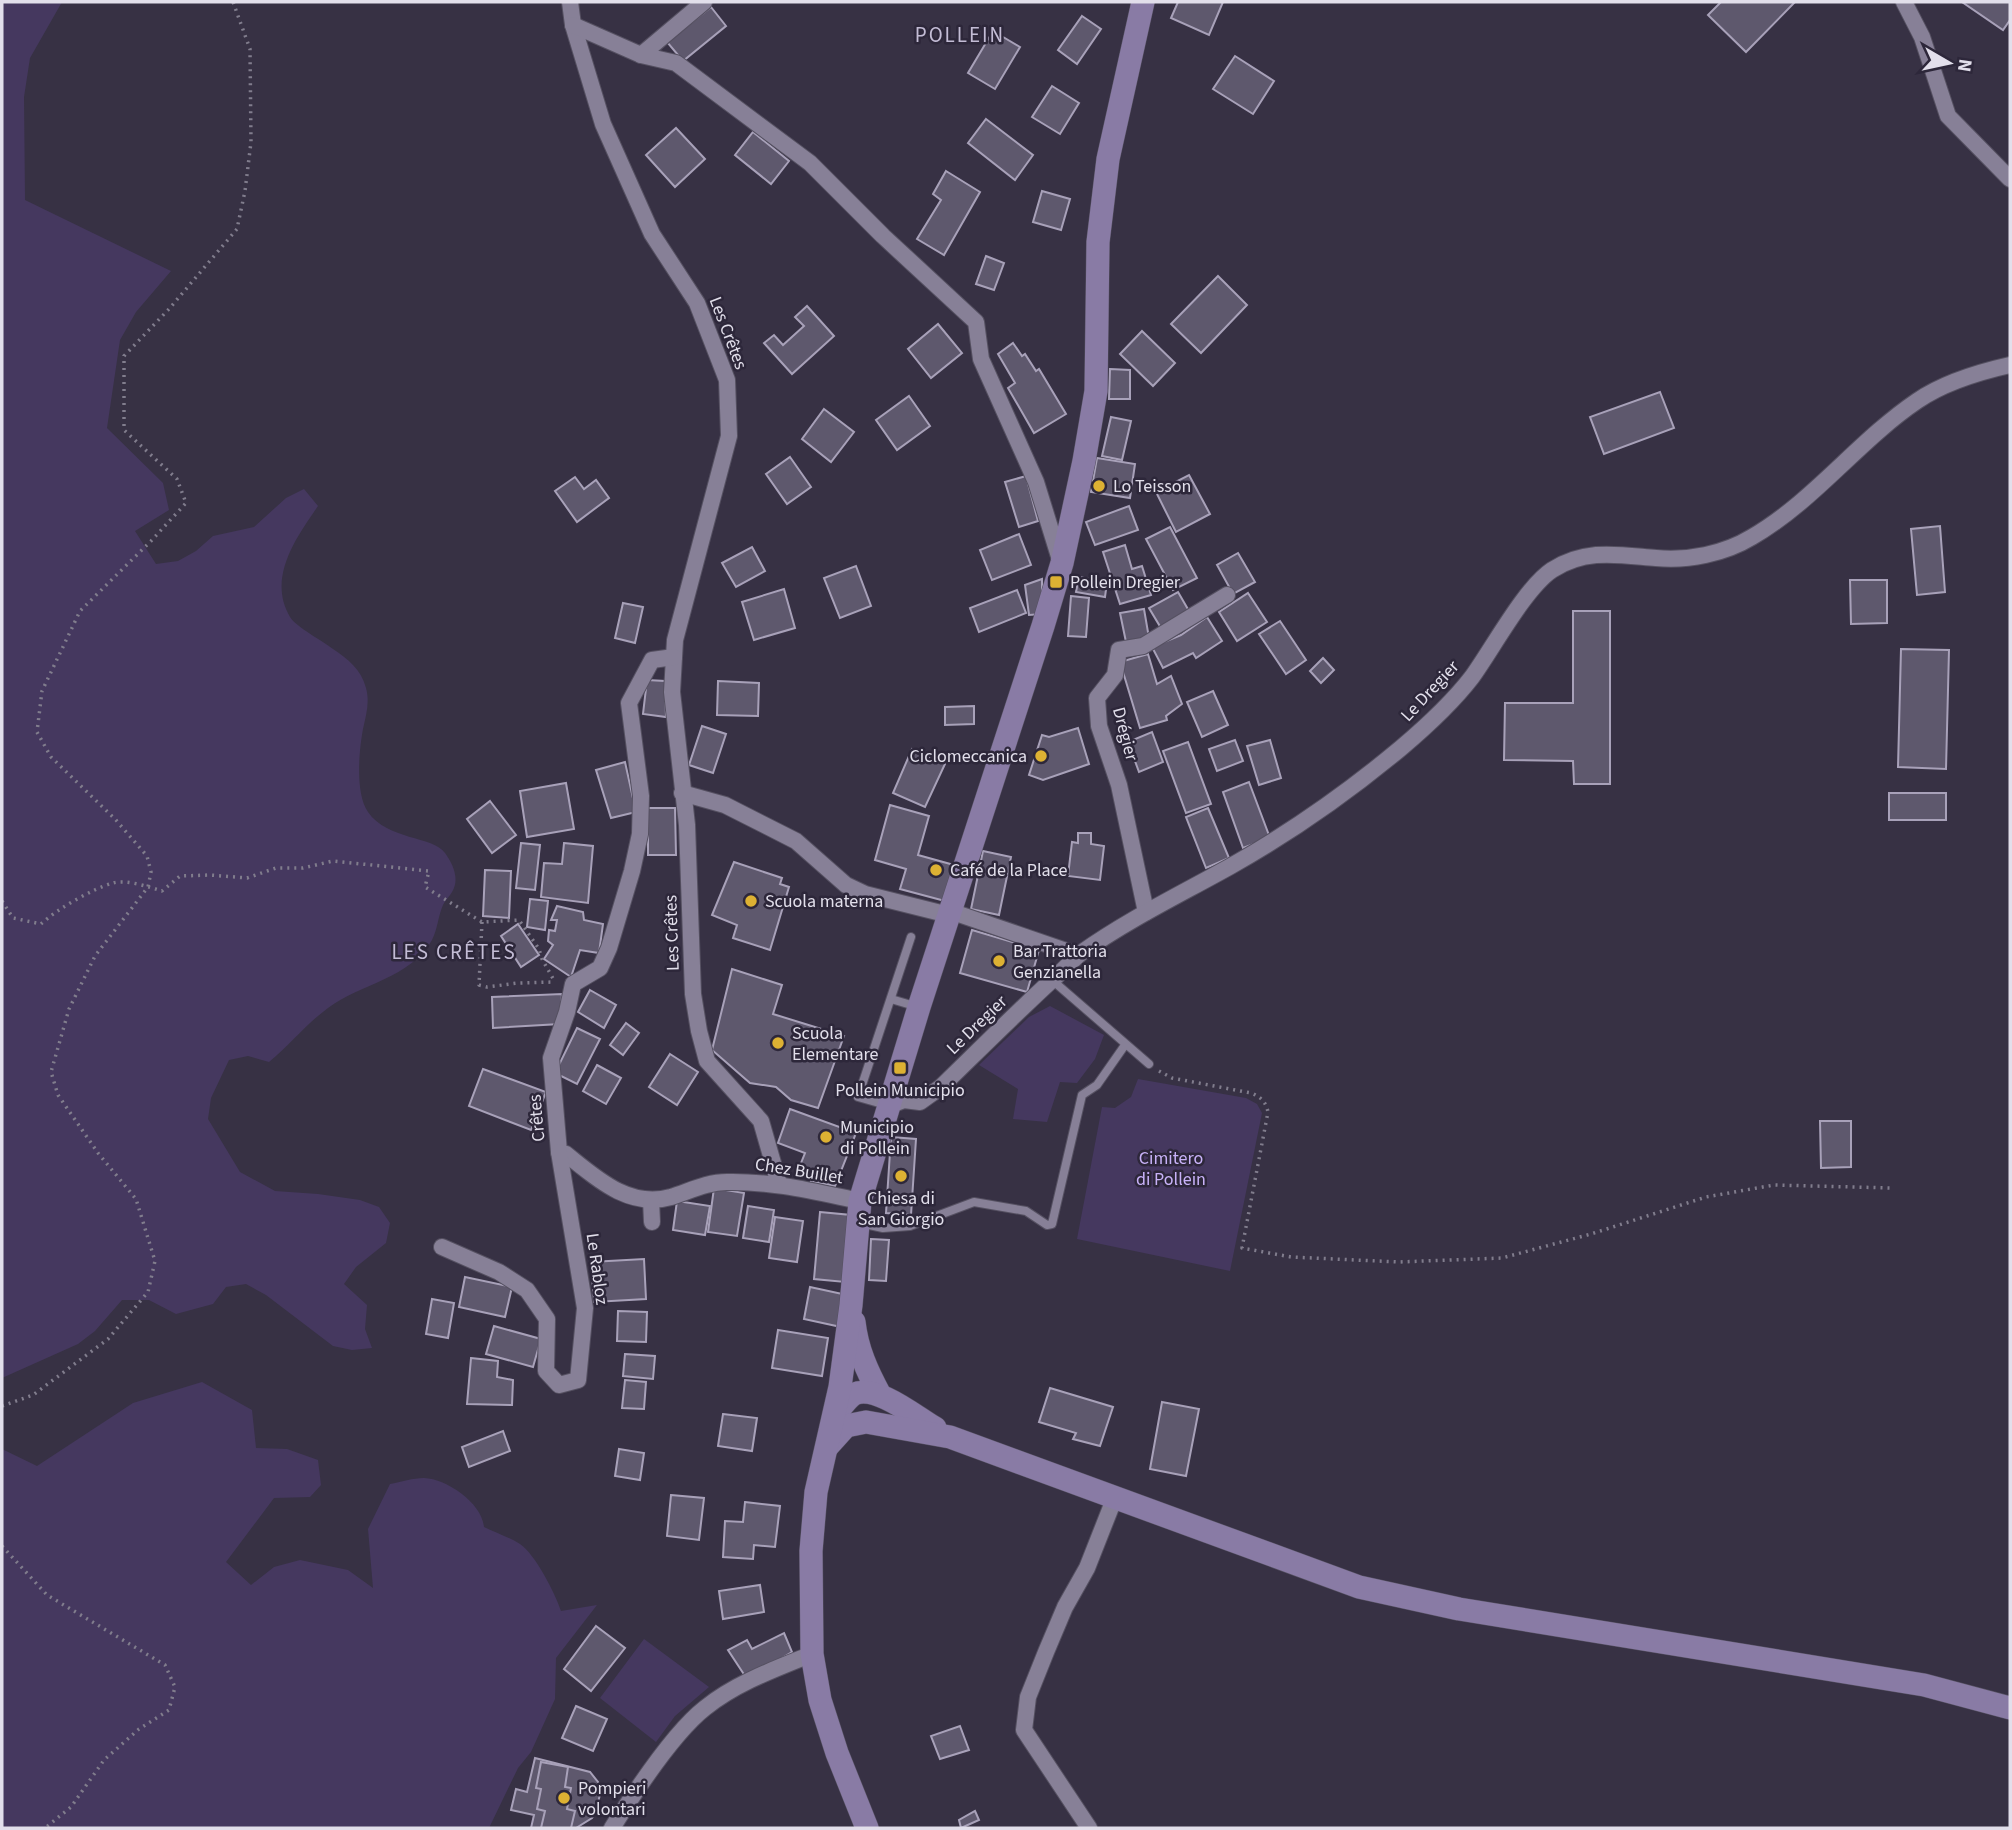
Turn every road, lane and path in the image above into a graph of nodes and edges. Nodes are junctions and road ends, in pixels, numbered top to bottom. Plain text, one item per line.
1 (233, 2) edge
2 (570, 2) edge
3 (704, 2) edge
4 (1143, 2) edge
5 (1904, 2) edge
6 (573, 25) junction
7 (640, 55) junction
8 (2010, 178) edge
9 (2010, 365) edge
10 (1062, 563) junction
11 (1227, 595) dead end
12 (674, 657) junction
13 (682, 793) junction
14 (148, 887) junction
15 (2, 901) edge
16 (1146, 912) junction
17 (950, 913) junction
18 (482, 922) junction
19 (911, 937) dead end
20 (1078, 955) junction
21 (1052, 980) junction
22 (891, 999) junction
23 (919, 1007) junction
24 (1125, 1045) junction
25 (1149, 1064) joint
26 (888, 1106) junction
27 (559, 1152) junction
28 (779, 1184) junction
29 (1892, 1188) dead end
30 (651, 1200) junction
31 (859, 1212) junction
32 (652, 1222) dead end
33 (442, 1247) dead end
34 (851, 1305) junction
35 (880, 1395) junction
36 (839, 1402) junction
37 (2, 1406) edge
38 (866, 1422) junction
39 (950, 1437) junction
40 (825, 1449) junction
41 (1115, 1497) junction
42 (2, 1546) edge
43 (811, 1654) junction
44 (2010, 1709) edge
45 (45, 1828) edge
46 (612, 1828) edge
47 (867, 1828) edge
48 (1089, 1828) edge

1 - 14 path
2 - 6 street, Les Crêtes
3 - 7 street
4 - 10 main road
5 - 8 street
6 - 7 street
6 - 12 street, Les Crêtes
7 - 10 street
9 - 16 street, Le Dregier
10 - 17 main road
11 - 16 street, Drégier
12 - 13 street, Les Crêtes
12 - 27 street, Crêtes
13 - 17 street
13 - 28 street, Les Crêtes
14 - 15 path
14 - 18 path
14 - 37 path
16 - 20 street, Le Dregier
17 - 20 street
17 - 23 main road
18 - 18 path
19 - 22 lane
20 - 21 street, Le Dregier
21 - 24 lane
21 - 26 street, Le Dregier
22 - 23 lane
22 - 26 lane
23 - 26 main road
24 - 25 lane
24 - 31 lane
25 - 29 path
26 - 31 main road
27 - 30 street, Crêtes
27 - 33 street, Le Rabloz
28 - 30 street, Chez Buillet
28 - 31 street, Chez Buillet
30 - 32 street
31 - 34 main road
34 - 35 main road
34 - 36 main road
35 - 36 main road
35 - 39 main road
36 - 38 main road
36 - 40 main road
38 - 39 main road
38 - 40 main road
39 - 41 main road
40 - 43 main road
41 - 44 main road
41 - 48 street
42 - 45 path
43 - 46 street
43 - 47 main road

